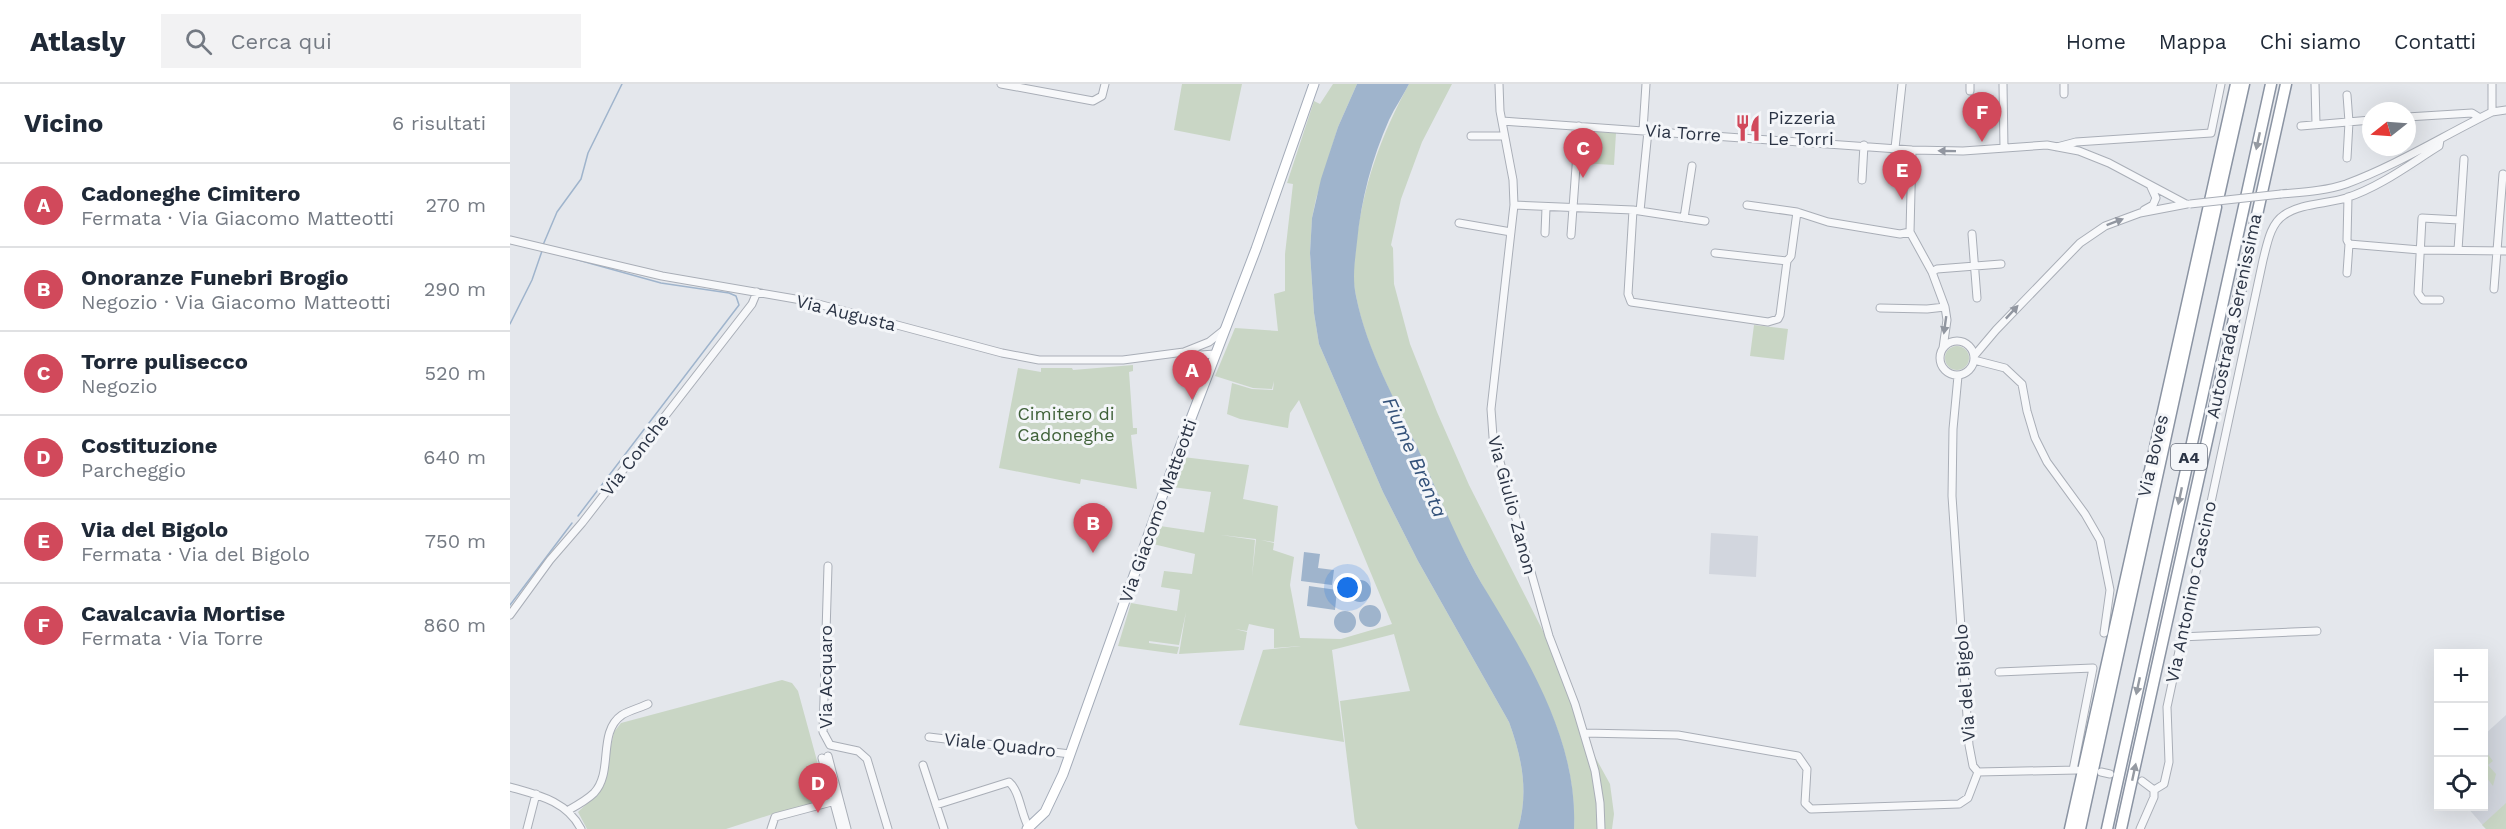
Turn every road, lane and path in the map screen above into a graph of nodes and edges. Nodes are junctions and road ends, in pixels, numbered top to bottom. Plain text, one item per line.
1 (1001, 84) edge
2 (1105, 84) edge
3 (1314, 84) edge
4 (1499, 84) edge
5 (1646, 84) edge
6 (1902, 84) edge
7 (2003, 84) edge
8 (2064, 84) edge
9 (2221, 84) edge
10 (2236, 84) edge
11 (2244, 84) edge
12 (2271, 84) edge
13 (2286, 84) edge
14 (2315, 84) edge
15 (2492, 84) edge
16 (2064, 94) dead end
17 (2347, 95) dead end
18 (2499, 111) edge
19 (2416, 116) edge
20 (2480, 118) junction
21 (1502, 121) junction
22 (2362, 121) edge
23 (2349, 122) junction
24 (2316, 124) junction
25 (1579, 126) junction
26 (2301, 126) dead end
27 (1645, 130) junction
28 (1471, 136) dead end
29 (1504, 136) junction
30 (2440, 140) junction
31 (1864, 146) junction
32 (2057, 147) junction
33 (1895, 148) junction
34 (2004, 148) junction
35 (1912, 150) junction
36 (2347, 158) dead end
37 (2464, 159) dead end
38 (1692, 166) dead end
39 (2503, 174) dead end
40 (1862, 180) dead end
41 (2149, 186) junction
42 (2219, 195) dead end
43 (2348, 197) junction
44 (2188, 204) junction
45 (1747, 205) dead end
46 (1514, 206) junction
47 (2216, 207) dead end
48 (1546, 208) junction
49 (1573, 209) junction
50 (1636, 210) junction
51 (1797, 212) junction
52 (2140, 213) junction
53 (1684, 218) junction
54 (2459, 220) junction
55 (1705, 221) dead end
56 (1459, 223) dead end
57 (1511, 232) junction
58 (1910, 232) junction
59 (1545, 233) dead end
60 (1972, 234) dead end
61 (1571, 236) dead end
62 (510, 240) edge
63 (2349, 244) junction
64 (2420, 250) junction
65 (2458, 250) junction
66 (2497, 250) junction
67 (2506, 250) edge
68 (1715, 253) dead end
69 (1787, 261) junction
70 (2001, 264) dead end
71 (1975, 267) junction
72 (1932, 272) junction
73 (2347, 273) dead end
74 (2494, 289) dead end
75 (757, 292) junction
76 (1977, 298) dead end
77 (2440, 300) dead end
78 (1945, 307) junction
79 (1881, 308) dead end
80 (1224, 330) junction
81 (1203, 345) junction
82 (1943, 348) junction
83 (1184, 352) junction
84 (1215, 354) junction
85 (1201, 355) junction
86 (1974, 358) junction
87 (1209, 368) junction
88 (1958, 376) junction
89 (828, 566) dead end
90 (510, 615) edge
91 (2317, 631) dead end
92 (2104, 633) dead end
93 (2181, 637) junction
94 (1999, 672) dead end
95 (648, 704) dead end
96 (1584, 733) junction
97 (929, 737) dead end
98 (1070, 754) junction
99 (825, 757) dead end
100 (923, 765) dead end
101 (1978, 772) junction
102 (2101, 772) dead end
103 (2110, 774) dead end
104 (2142, 781) dead end
105 (510, 787) edge
106 (2154, 790) junction
107 (536, 794) junction
108 (837, 801) junction
109 (936, 805) junction
110 (567, 811) junction
111 (1028, 828) edge
112 (527, 829) edge
113 (581, 829) edge
114 (771, 829) edge
115 (841, 829) edge
116 (847, 829) edge
117 (888, 829) edge
118 (944, 829) edge
119 (1601, 829) edge
120 (2070, 829) edge
121 (2080, 829) edge
122 (2107, 829) edge
123 (2121, 829) edge
124 (2140, 829) edge

1 - 2 street
3 - 80 main road, Via Giacomo Matteotti
4 - 21 street, Via Giulio Zanon
5 - 27 street
6 - 33 street
7 - 34 street
8 - 16 street
9 - 32 street
10 - 120 highway, Via Boves
11 - 42 highway
12 -> 122 highway, Autostrada Serenissima / A4
123 -> 13 highway, Autostrada Serenissima / A4
14 - 24 street
15 - 18 street
17 - 23 street
18 - 20 street
19 - 20 street
20 - 30 street
21 - 25 street, Via Torre
21 - 29 street, Via Giulio Zanon
22 - 23 street
23 - 24 street
23 - 36 street
24 - 26 street
25 - 27 street, Via Torre
25 - 49 street
27 - 31 street, Via Torre
27 - 50 street
28 - 29 street
29 - 46 street, Via Giulio Zanon
30 - 43 street, Via Antonino Cascino
30 - 44 street, bridge
31 - 33 street, Via Torre
31 - 40 street
32 - 34 street, Via Torre
32 - 41 street, Via Torre
33 - 35 street, Via Torre
34 -> 35 street, Via Torre
35 - 58 street
37 - 54 street
38 - 53 street
39 - 66 street
41 - 44 street, Via Torre
41 - 52 street
43 - 63 street
43 - 93 street, Via Antonino Cascino
44 - 52 street
45 - 51 street
46 - 48 street
46 - 57 street, Via Giulio Zanon
47 - 121 highway, Via Boves
48 - 49 street
48 - 59 street
49 - 50 street
49 - 61 street
50 - 53 street
50 - 69 street
51 - 58 street
51 - 69 street
86 -> 52 street
53 - 55 street
54 - 64 street
54 - 65 street
56 - 57 street
57 - 96 street, Via Giulio Zanon
58 - 72 street
60 - 71 street
62 - 75 street, Via Augusta
63 - 64 street
63 - 73 street
64 - 65 street
64 - 77 street
65 - 66 street
66 - 67 street
66 - 74 street
68 - 69 street
70 - 71 street
71 - 72 street
71 - 76 street
72 - 78 street
75 - 83 street, Via Augusta
75 - 90 street, Via Conche
78 - 79 street
78 -> 82 street
80 - 81 street, Via Augusta
80 - 84 main road, Via Giacomo Matteotti
81 - 83 street, Via Augusta
81 - 84 street
82 - 86 street
82 - 88 street
83 - 85 street, Via Augusta
84 - 85 street, Via Augusta
84 - 87 main road, Via Giacomo Matteotti
85 - 87 street
86 - 88 street
86 - 92 street
87 - 98 main road, Via Giacomo Matteotti
88 - 101 street, Via del Bigolo
89 - 117 street, Via Acquaro
91 - 93 street
93 - 106 street, Via Antonino Cascino
94 - 101 street, Via del Bigolo
95 - 110 street
96 - 101 street
96 - 119 street, Via Giulio Zanon
97 - 98 street, Viale Quadro
98 - 111 main road, Via Giacomo Matteotti
99 - 108 street
100 - 109 street
102 - 103 street
104 - 106 street
105 - 107 street
106 - 124 street
107 - 110 street
107 - 112 street
108 - 114 street
108 - 115 street
108 - 116 street
109 - 111 street
109 - 118 street
110 - 113 street

